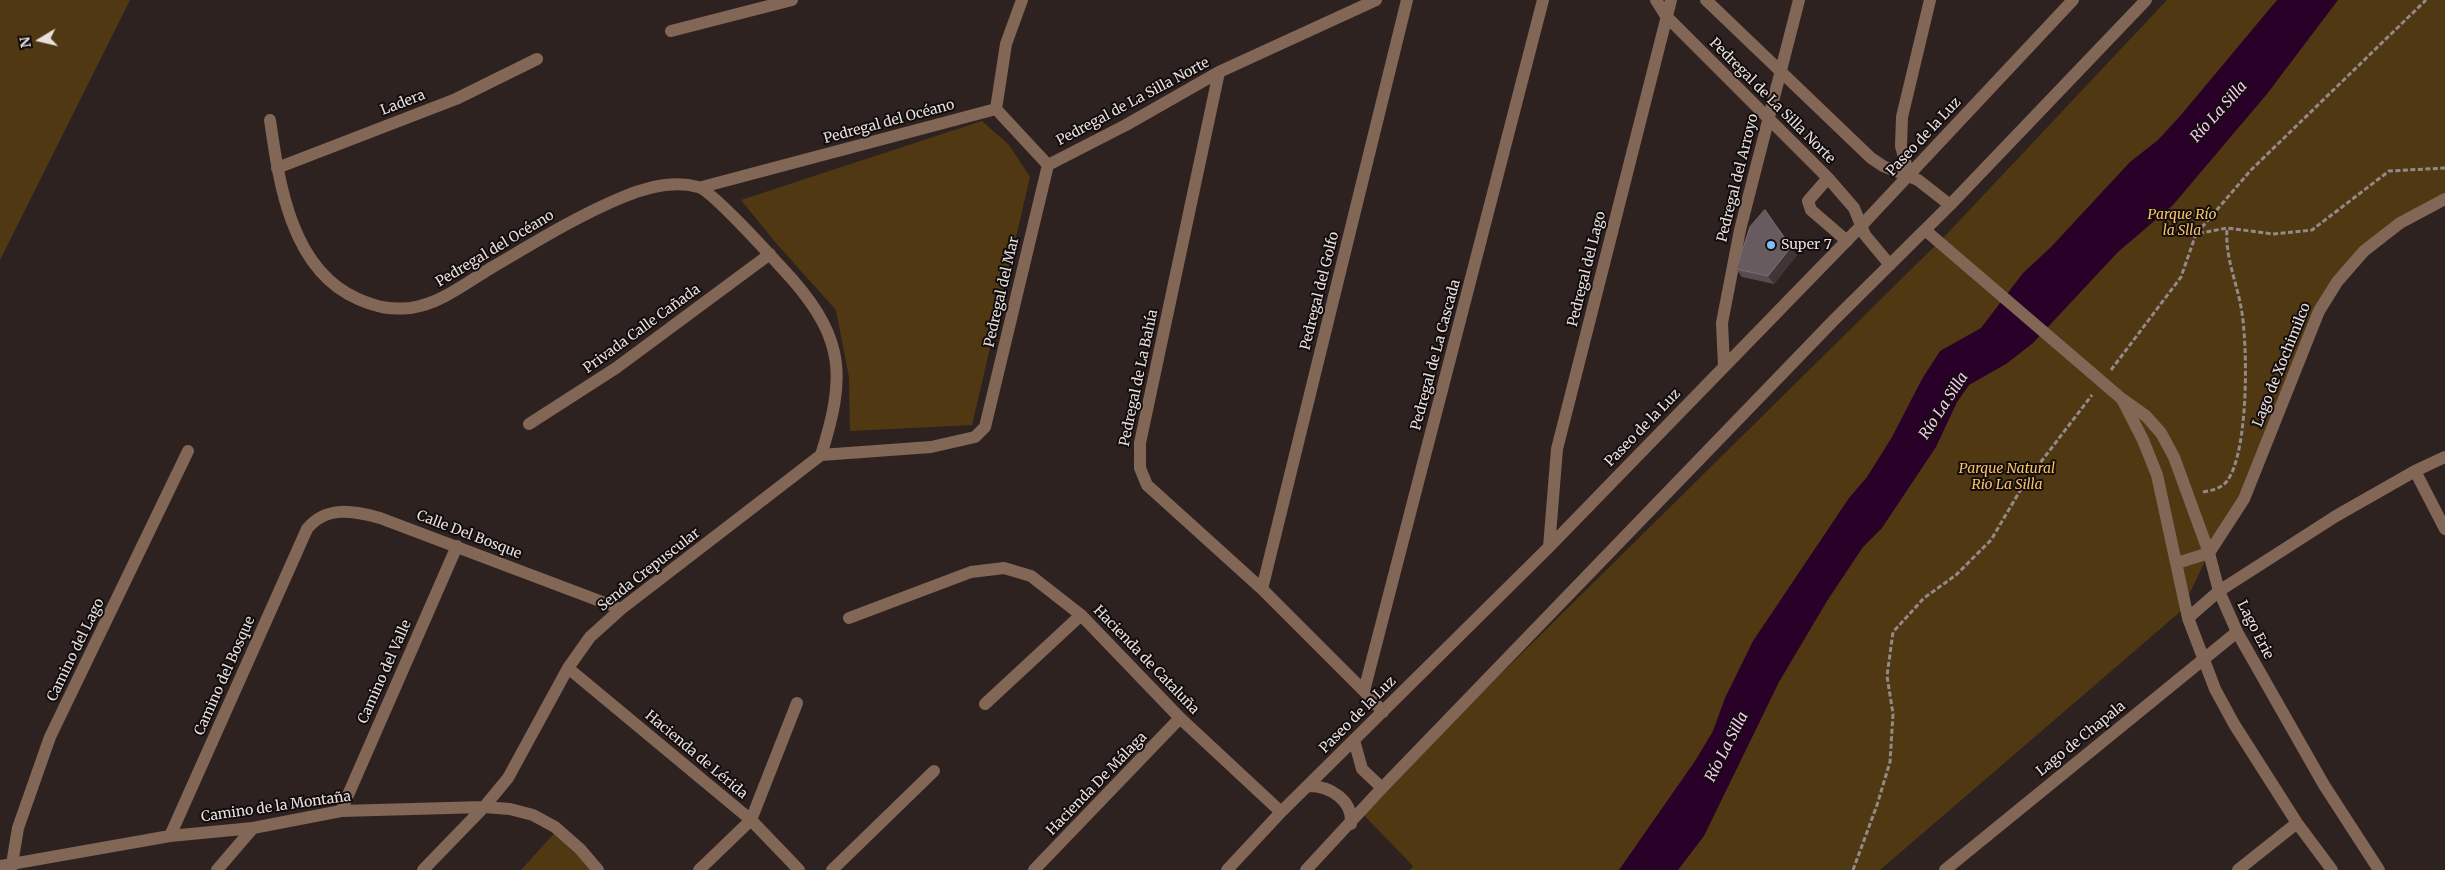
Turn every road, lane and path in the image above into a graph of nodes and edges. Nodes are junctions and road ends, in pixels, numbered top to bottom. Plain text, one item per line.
1 (792, 0) edge
2 (1022, 0) edge
3 (1376, 0) edge
4 (1407, 0) edge
5 (1543, 0) edge
6 (1656, 0) edge
7 (1671, 0) edge
8 (1706, 0) edge
9 (1799, 0) edge
10 (1930, 0) edge
11 (2063, 0) edge
12 (2073, 0) edge
13 (2146, 0) edge
14 (2426, 0) edge
15 (2060, 13) junction
16 (1666, 16) junction
17 (671, 32) dead end
18 (537, 59) dead end
19 (1780, 69) junction
20 (1219, 72) junction
21 (996, 109) junction
22 (1768, 117) junction
23 (270, 120) dead end
24 (1048, 164) junction
25 (277, 168) junction
26 (2445, 168) edge
27 (1909, 176) junction
28 (1828, 178) junction
29 (702, 187) junction
30 (2445, 199) edge
31 (1950, 205) junction
32 (1861, 226) junction
33 (2227, 228) junction
34 (1924, 230) junction
35 (2196, 234) junction
36 (1847, 241) junction
37 (770, 254) junction
38 (1890, 264) junction
39 (1724, 366) junction
40 (2103, 380) junction
41 (2093, 394) dead end
42 (2122, 399) junction
43 (529, 424) dead end
44 (188, 450) dead end
45 (821, 455) junction
46 (2445, 457) edge
47 (2415, 471) junction
48 (2187, 495) junction
49 (308, 529) joint
50 (2445, 529) edge
51 (457, 546) junction
52 (1549, 547) junction
53 (2209, 553) junction
54 (2177, 563) junction
55 (1262, 589) junction
56 (2219, 591) junction
57 (622, 609) junction
58 (1082, 615) junction
59 (849, 618) dead end
60 (2188, 618) junction
61 (2237, 632) junction
62 (2203, 660) junction
63 (568, 668) junction
64 (1364, 691) junction
65 (797, 702) dead end
66 (985, 704) dead end
67 (1383, 712) junction
68 (1180, 718) junction
69 (1354, 740) junction
70 (934, 771) dead end
71 (1308, 786) junction
72 (1382, 788) junction
73 (484, 807) junction
74 (341, 811) junction
75 (1281, 812) junction
76 (751, 820) junction
77 (2297, 823) junction
78 (1351, 824) junction
79 (253, 828) junction
80 (170, 836) junction
81 (7, 867) edge
82 (217, 870) edge
83 (423, 870) edge
84 (598, 870) edge
85 (699, 870) edge
86 (800, 870) edge
87 (832, 870) edge
88 (1034, 870) edge
89 (1227, 870) edge
90 (1306, 870) edge
91 (1853, 870) edge
92 (1944, 870) edge
93 (2238, 870) edge
94 (2332, 870) edge
95 (2379, 870) edge

1 - 17 street
2 - 21 street
3 - 20 street, Pedregal de La Silla Norte
4 - 55 street, Pedregal del Golfo
5 - 64 street, Pedregal de La Cascada
6 - 16 street, Pedregal de La Silla Norte
7 - 16 street, Pedregal del Lago
8 - 19 street, Pedregal de La Silla Norte
9 - 19 street, Pedregal del Arroyo
10 - 27 street
11 - 15 street
12 - 15 street, Paseo de la Luz
13 - 31 street
14 - 35 path
15 - 27 street, Paseo de la Luz
16 - 22 street, Pedregal de La Silla Norte
16 - 52 street, Pedregal del Lago
18 - 25 street, Ladera
19 - 22 street, Pedregal del Arroyo
19 - 27 street, Pedregal de La Silla Norte
20 - 24 street, Pedregal de La Silla Norte
20 - 55 street, Pedregal de La Bahía
21 - 24 street, Pedregal de La Silla Norte
21 - 29 street, Pedregal del Océano
22 - 28 street, Pedregal de La Silla Norte
22 - 39 street, Pedregal del Arroyo
23 - 25 street, Pedregal del Océano
24 - 45 street, Pedregal del Mar
25 - 29 street, Pedregal del Océano
26 - 33 path
27 - 31 street, Pedregal de La Silla Norte
27 - 32 street, Paseo de la Luz
28 - 32 street, Pedregal de La Silla Norte
28 - 36 street
29 - 37 street
30 - 53 street, Lago de Xochimilco
31 - 34 street
32 - 36 street, Paseo de la Luz
32 - 38 street, Pedregal de La Silla Norte
33 - 35 path
33 - 48 path
34 - 38 street
34 - 40 street, Lago Erie
35 - 40 path
36 - 39 street, Paseo de la Luz
37 - 43 street, Privada Calle Cañada
37 - 45 street
38 - 72 street
39 - 52 street, Paseo de la Luz
40 - 42 street, Lago Erie
41 - 91 path
42 - 48 street, Lago Erie
42 - 54 street, Lago Erie
44 - 81 street, Camino del Lago
45 - 57 street, Senda Crepuscular
46 - 47 street
47 - 50 street
47 - 56 street
48 - 53 street, Lago Erie
49 - 51 street, Calle Del Bosque
49 - 80 street, Camino del Bosque
51 - 57 street, Calle Del Bosque
51 - 74 street, Camino del Valle
52 - 67 street, Paseo de la Luz
53 - 54 street
53 - 56 street, Lago Erie
54 - 60 street, Lago Erie
55 - 64 street, Pedregal de La Bahía
56 - 60 street
56 - 61 street, Lago Erie
57 - 63 street, Senda Crepuscular
58 - 59 street, Hacienda de Cataluña
58 - 66 street
58 - 68 street, Hacienda de Cataluña
60 - 62 street, Lago Erie
61 - 62 street, Lago de Chapala
61 - 95 street, Lago Erie
62 - 77 street, Lago Erie
62 - 92 street, Lago de Chapala
63 - 73 street, Senda Crepuscular
63 - 76 street, Hacienda de Lérida
64 - 67 street
65 - 76 street
67 - 69 street, Paseo de la Luz
68 - 75 street, Hacienda de Cataluña
68 - 88 street, Hacienda De Málaga
69 - 71 street, Paseo de la Luz
69 - 72 street
70 - 87 street
71 - 75 street, Paseo de la Luz
71 - 78 street
72 - 78 street
73 - 74 street, Camino de la Montaña
73 - 83 street, Senda Crepuscular
73 - 84 street, Camino de la Montaña
74 - 79 street, Camino de la Montaña
75 - 89 street, Paseo de la Luz
76 - 85 street
76 - 86 street, Hacienda de Lérida
77 - 93 street
77 - 94 street, Lago Erie
78 - 90 street
79 - 80 street, Camino de la Montaña
79 - 82 street
80 - 81 street, Camino de la Montaña

